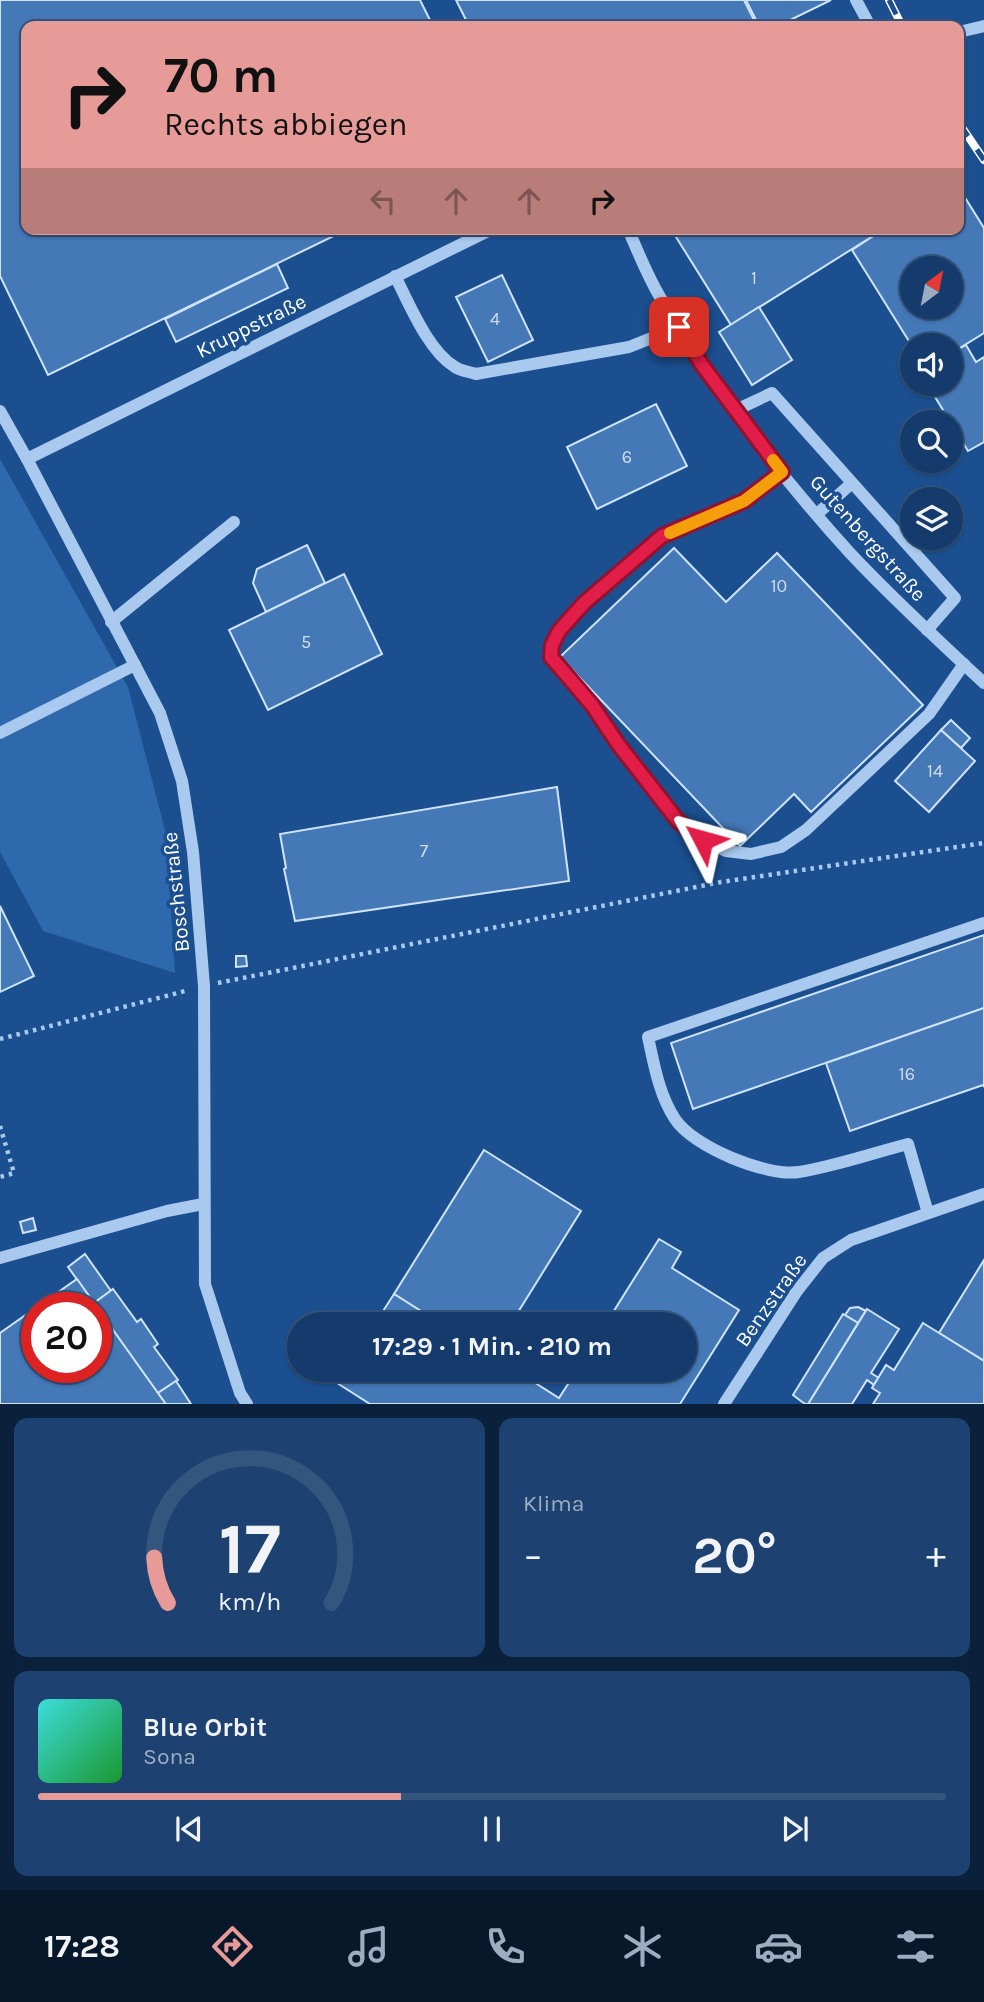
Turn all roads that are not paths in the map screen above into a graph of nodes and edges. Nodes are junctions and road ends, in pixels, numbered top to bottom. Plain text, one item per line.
1 (856, 0) edge
2 (867, 21) edge
3 (984, 26) edge
4 (964, 31) edge
5 (480, 235) edge
6 (631, 235) edge
7 (395, 276) junction
8 (679, 327) junction
9 (736, 410) junction
10 (0, 411) edge
11 (27, 459) junction
12 (782, 472) junction
13 (852, 483) junction
14 (817, 514) junction
15 (233, 522) dead end
16 (111, 622) junction
17 (927, 630) junction
18 (964, 664) junction
19 (135, 665) junction
20 (984, 683) edge
21 (0, 733) edge
22 (984, 923) edge
23 (984, 1194) edge
24 (203, 1204) junction
25 (928, 1213) junction
26 (0, 1258) edge
27 (728, 1402) edge
28 (247, 1404) edge

1 - 2 street
3 - 4 street
5 - 7 street, Kruppstraße
6 - 8 street, Gutenbergstraße
7 - 8 street
7 - 11 street, Kruppstraße
8 - 9 street, Gutenbergstraße
9 - 12 street, Gutenbergstraße
9 - 13 street
10 - 11 street, Boschstraße
11 - 16 street, Boschstraße
12 - 14 street, Gutenbergstraße
12 - 18 street
13 - 14 street
13 - 17 street
14 - 17 street, Gutenbergstraße
15 - 16 street
16 - 19 street, Boschstraße
17 - 18 street, Gutenbergstraße
18 - 20 street, Gutenbergstraße
19 - 21 street
19 - 24 street, Boschstraße
22 - 25 street
23 - 25 street, Benzstraße
24 - 26 street
24 - 28 street, Boschstraße
25 - 27 street, Benzstraße

